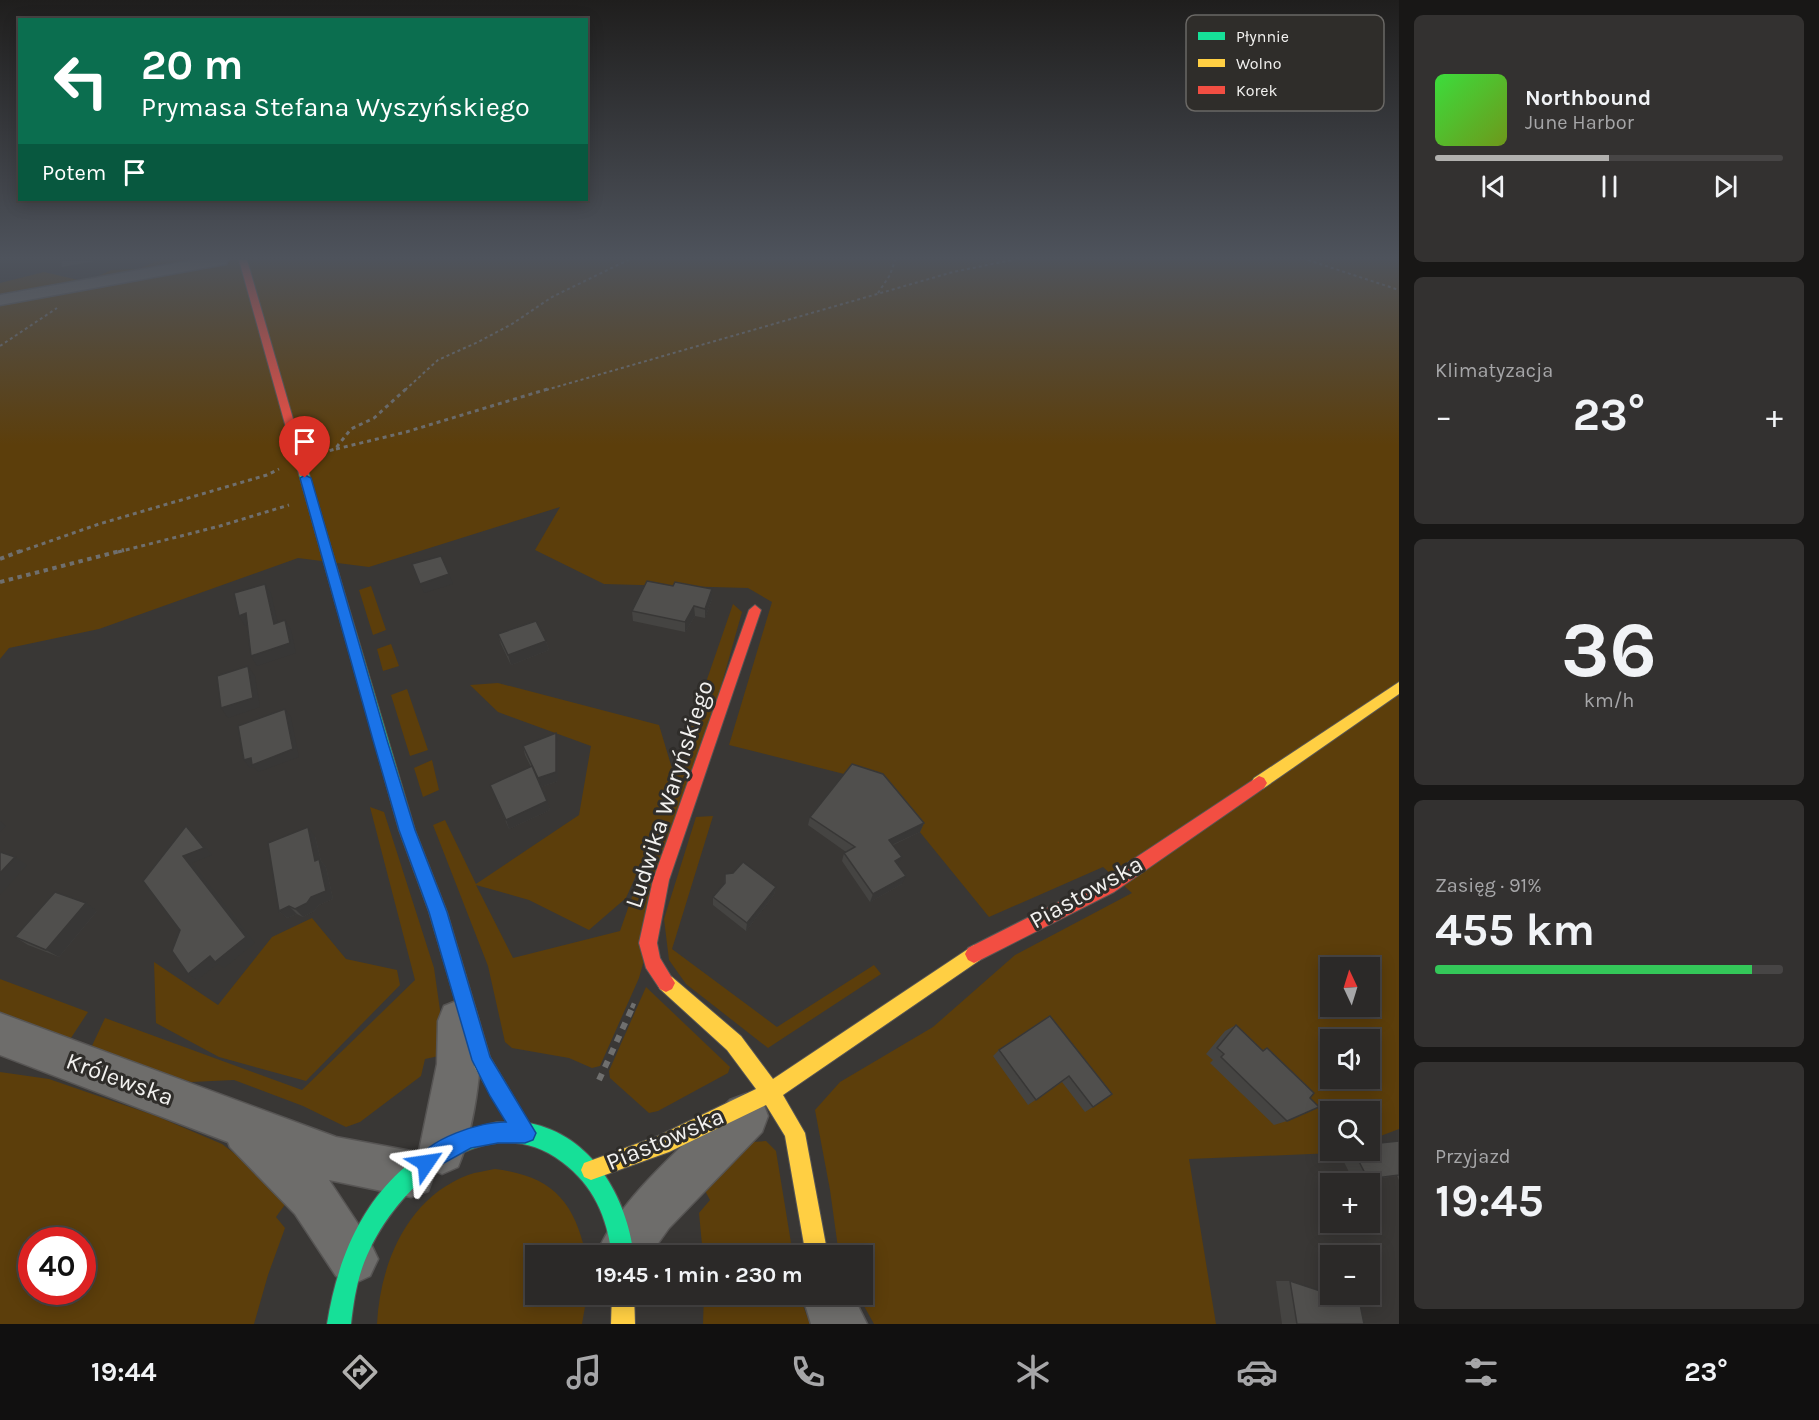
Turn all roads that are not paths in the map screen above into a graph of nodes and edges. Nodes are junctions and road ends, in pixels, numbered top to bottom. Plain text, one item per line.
1 (260, 322) edge
2 (755, 610) dead end
3 (1399, 687) edge
4 (459, 985) junction
5 (0, 1034) edge
6 (771, 1092) junction
7 (240, 1125) junction
8 (525, 1133) junction
9 (426, 1163) junction
10 (591, 1170) junction
11 (620, 1245) edge
12 (634, 1245) edge
13 (815, 1245) edge
14 (353, 1259) junction
15 (623, 1305) edge
16 (830, 1305) edge
17 (339, 1324) edge
18 (623, 1324) edge
19 (841, 1324) edge

1 - 4 street
2 - 6 street, Ludwika Waryńskiego
3 - 6 street, Piastowska
4 - 8 street
4 - 9 street
5 - 7 street, Królewska
6 - 10 street, Piastowska
6 - 12 street, Piastowska
6 - 13 street
7 - 9 street, Królewska
7 - 14 street, Królewska
8 - 9 street
8 - 10 street
9 - 14 street
10 - 11 street
14 - 17 street
15 - 18 street
16 - 19 street

